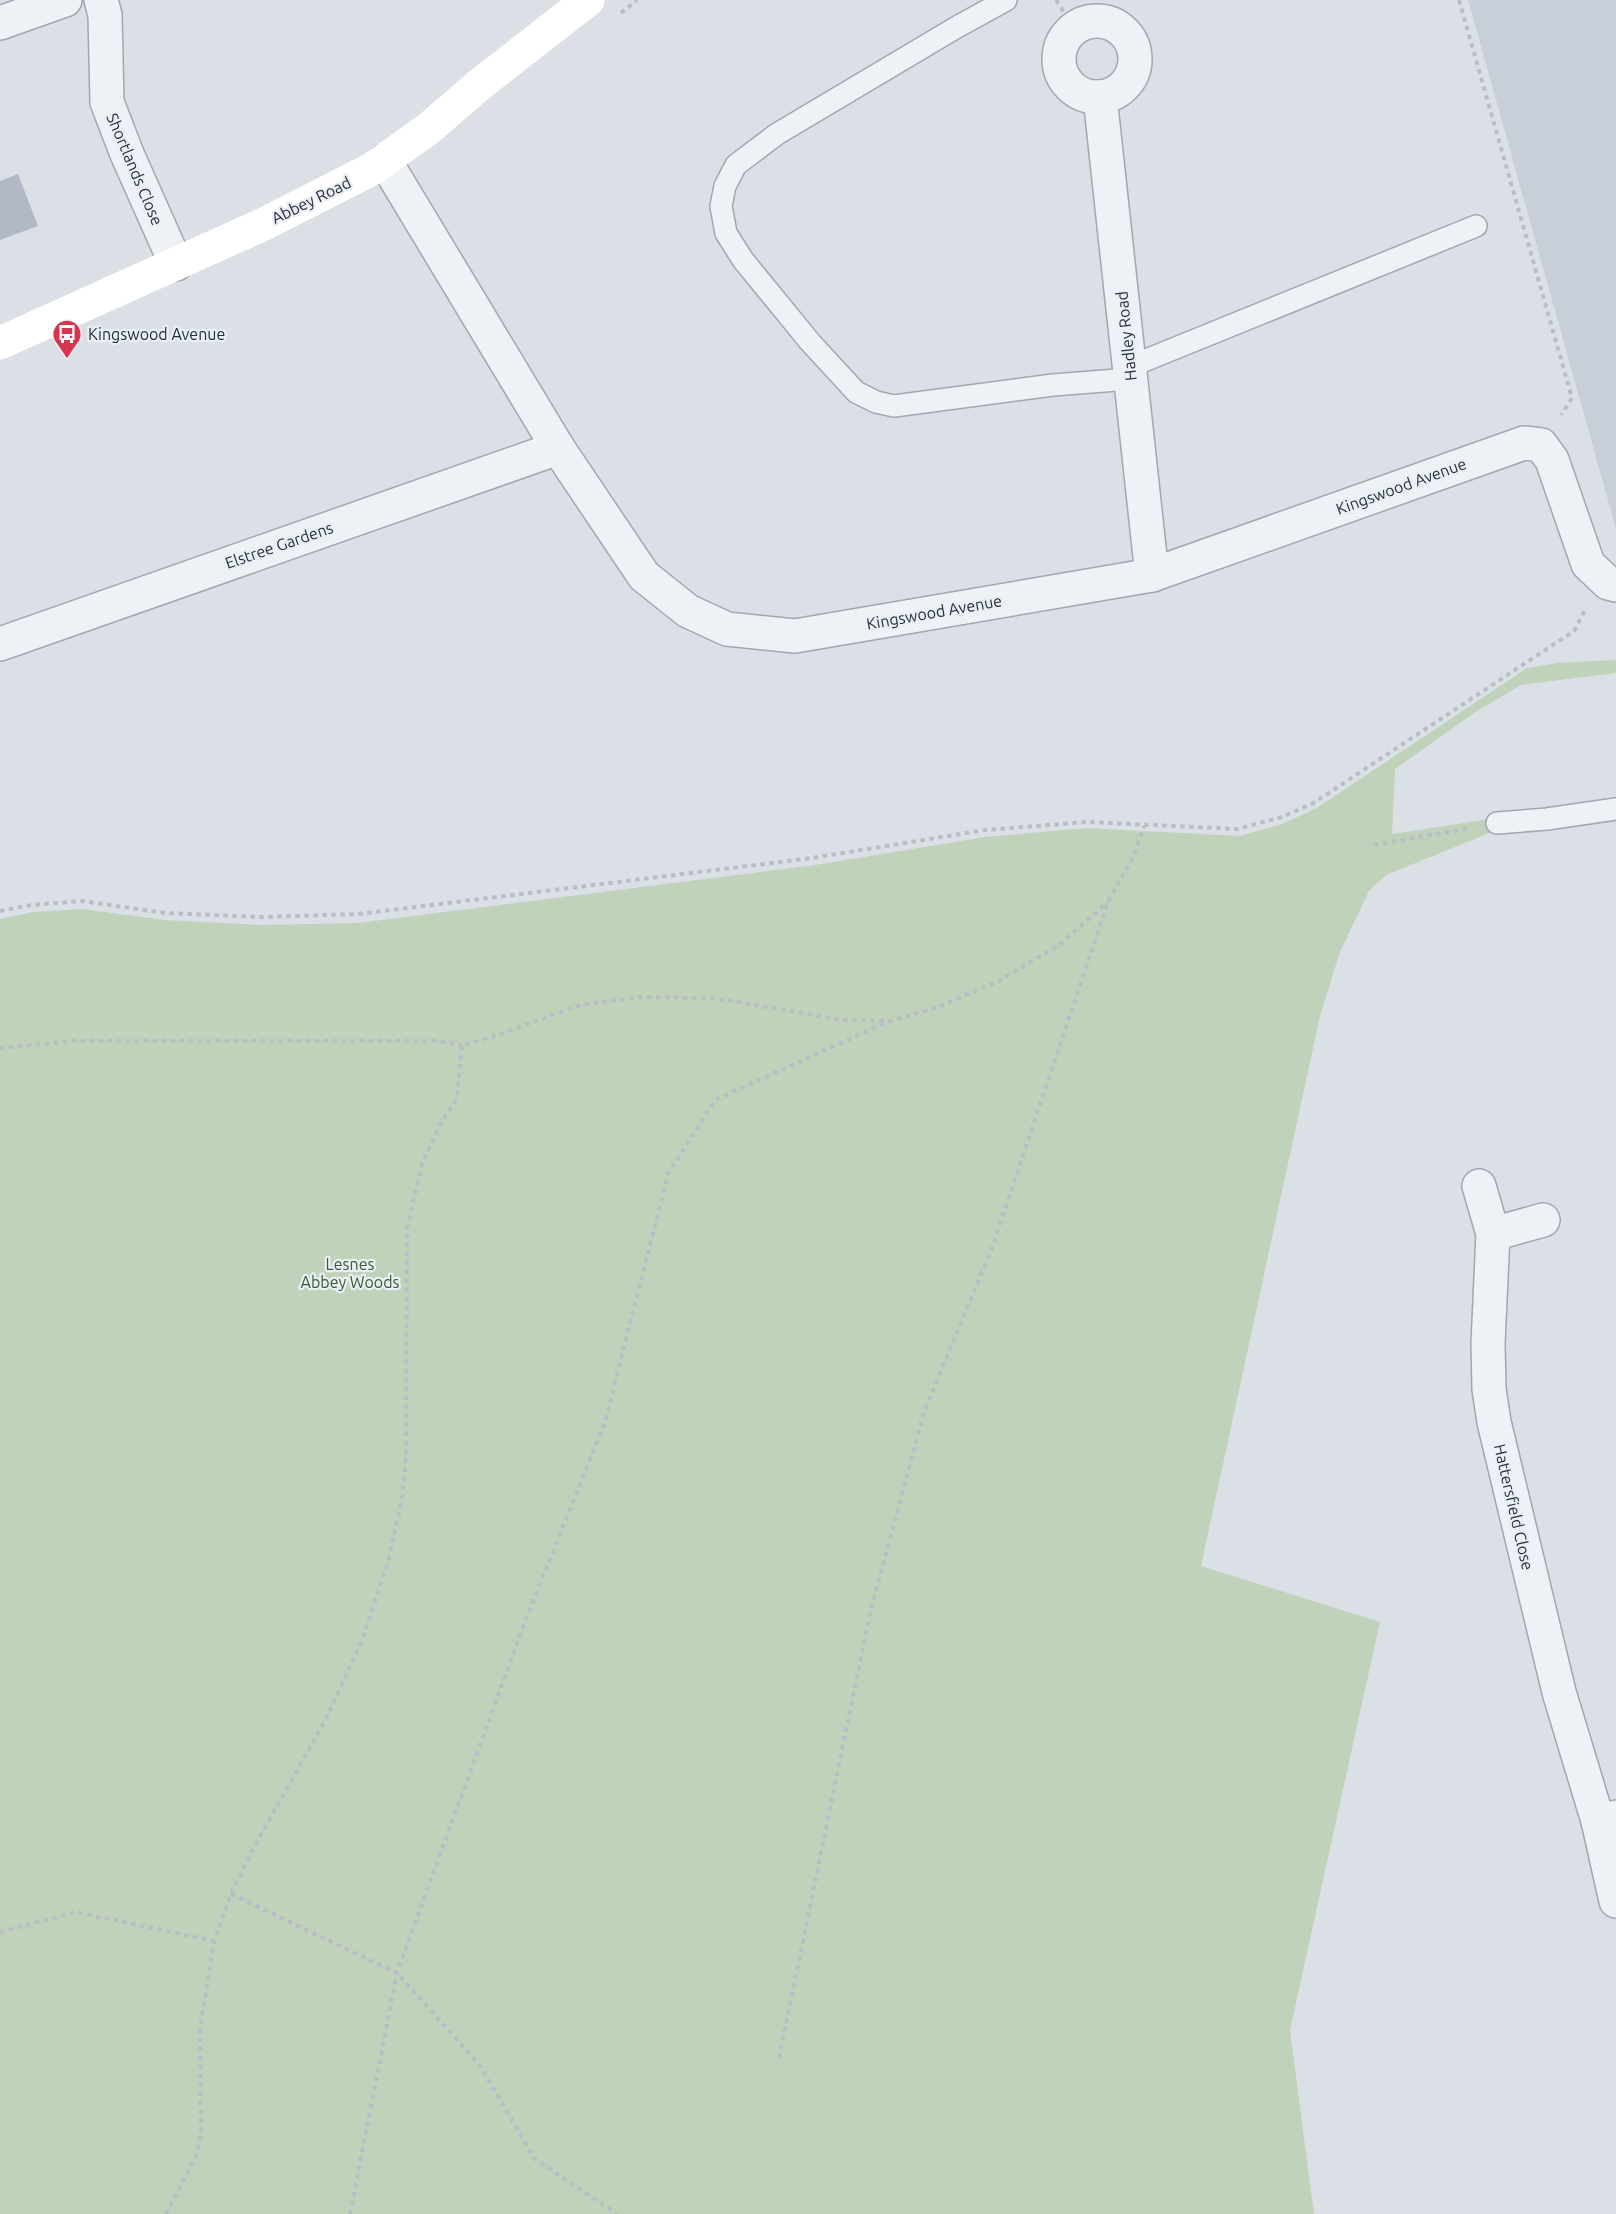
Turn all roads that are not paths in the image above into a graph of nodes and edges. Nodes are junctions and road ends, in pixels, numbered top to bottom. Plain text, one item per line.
1 (65, 0) edge
2 (101, 0) edge
3 (588, 0) edge
4 (1006, 0) edge
5 (0, 23) edge
6 (1100, 97) junction
7 (385, 161) junction
8 (1476, 226) dead end
9 (176, 264) junction
10 (0, 343) edge
11 (1130, 373) junction
12 (558, 448) junction
13 (1152, 575) junction
14 (1609, 581) edge
15 (0, 644) edge
16 (1616, 809) edge
17 (1497, 823) road end
18 (1479, 1186) dead end
19 (1543, 1220) dead end
20 (1493, 1234) junction
21 (1607, 1819) edge
22 (1616, 1901) edge

1 - 5 street
2 - 9 street, Shortlands Close
3 - 7 main road, Abbey Road
4 - 11 lane
6 - 6 street
6 - 11 street, Hadley Road
7 - 9 main road, Abbey Road
7 - 12 street, Kingswood Avenue
8 - 11 lane
9 - 10 main road, Abbey Road
11 - 13 street, Hadley Road
12 - 13 street, Kingswood Avenue
12 - 15 street, Elstree Gardens
13 - 14 street, Kingswood Avenue
16 - 17 lane
18 - 20 street, Hattersfield Close
19 - 20 street
20 - 21 street, Hattersfield Close
21 - 22 street, Hattersfield Close

